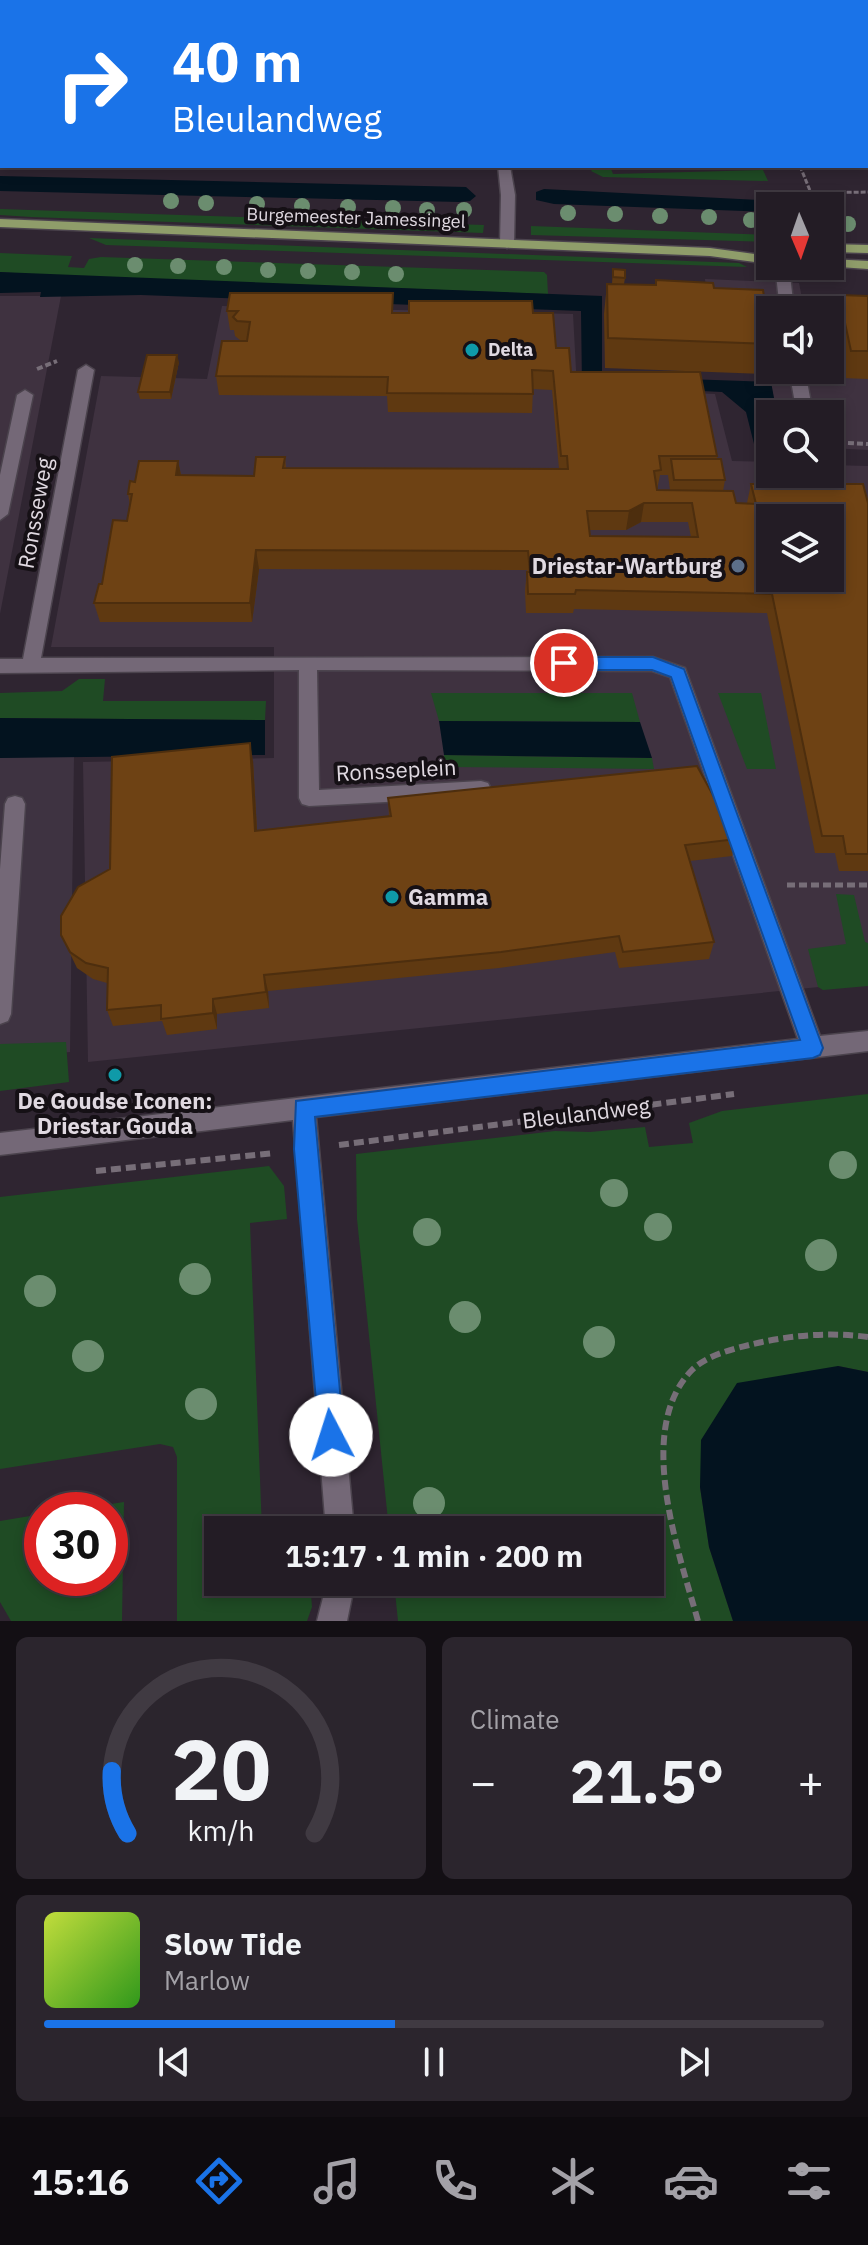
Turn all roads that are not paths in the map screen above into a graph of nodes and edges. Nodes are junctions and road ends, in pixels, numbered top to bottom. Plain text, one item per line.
1 (504, 168) edge
2 (0, 223) edge
3 (507, 244) junction
4 (756, 248) edge
5 (844, 248) edge
6 (868, 249) edge
7 (710, 252) junction
8 (756, 258) edge
9 (844, 264) edge
10 (868, 265) edge
11 (86, 370) dead end
12 (25, 395) dead end
13 (0, 514) edge
14 (308, 663) junction
15 (31, 665) junction
16 (0, 666) edge
17 (497, 789) edge
18 (15, 804) dead end
19 (0, 1014) edge
20 (868, 1041) edge
21 (813, 1048) junction
22 (304, 1108) junction
23 (0, 1144) edge
24 (339, 1516) edge
25 (338, 1596) edge
26 (332, 1621) edge

1 - 3 street
2 - 3 main road, Burgemeester Jamessingel
3 - 7 main road, Burgemeester Jamessingel
4 - 7 main road, Burgemeester Jamessingel
5 - 6 main road
7 - 8 main road, Burgemeester Jamessingel
9 - 10 main road
11 - 15 street, Ronsseweg
12 - 13 street
14 - 15 street
14 - 17 street, Ronsseplein
14 - 21 street
15 - 16 street
18 - 19 street
20 - 21 street, Bleulandweg
21 - 22 street, Bleulandweg
22 - 23 street, Bleulandweg
22 - 24 street
25 - 26 street

